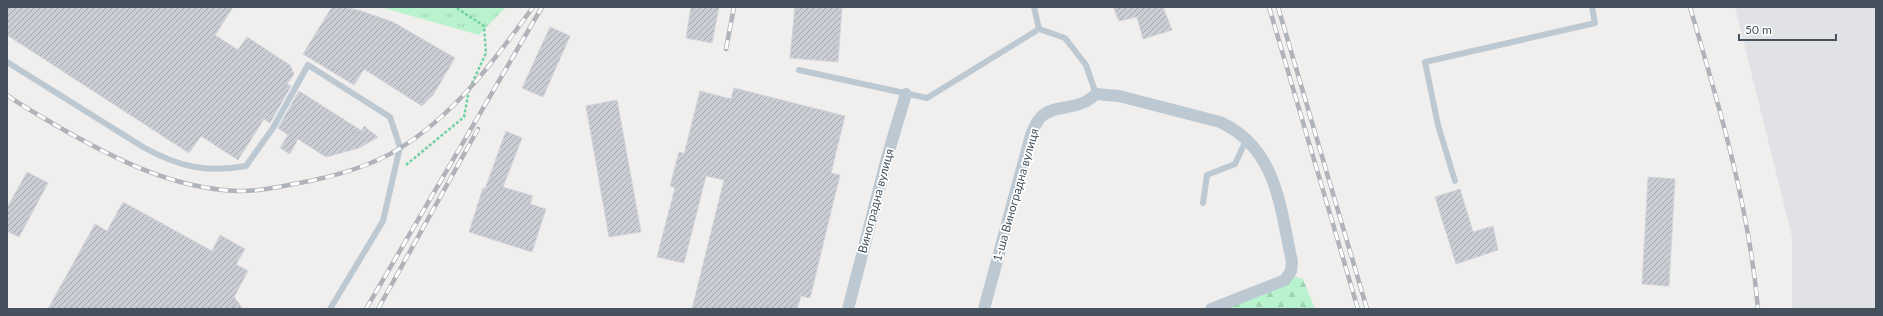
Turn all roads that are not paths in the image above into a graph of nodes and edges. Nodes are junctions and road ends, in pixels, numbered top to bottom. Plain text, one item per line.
1 (1034, 7) edge
2 (1592, 7) edge
3 (1039, 29) junction
4 (7, 62) edge
5 (800, 70) dead end
6 (906, 94) junction
7 (1096, 94) junction
8 (1247, 138) junction
9 (1455, 181) dead end
10 (1203, 203) dead end
11 (330, 309) edge
12 (848, 309) edge
13 (984, 309) edge
14 (1211, 309) edge

1 - 3 lane
2 - 9 lane
3 - 6 lane
3 - 7 lane
4 - 11 lane
5 - 6 lane
6 - 12 street, Виноградна вулиця
7 - 8 street
7 - 13 street, 1-ша Виноградна вулиця
8 - 10 lane
8 - 14 street

